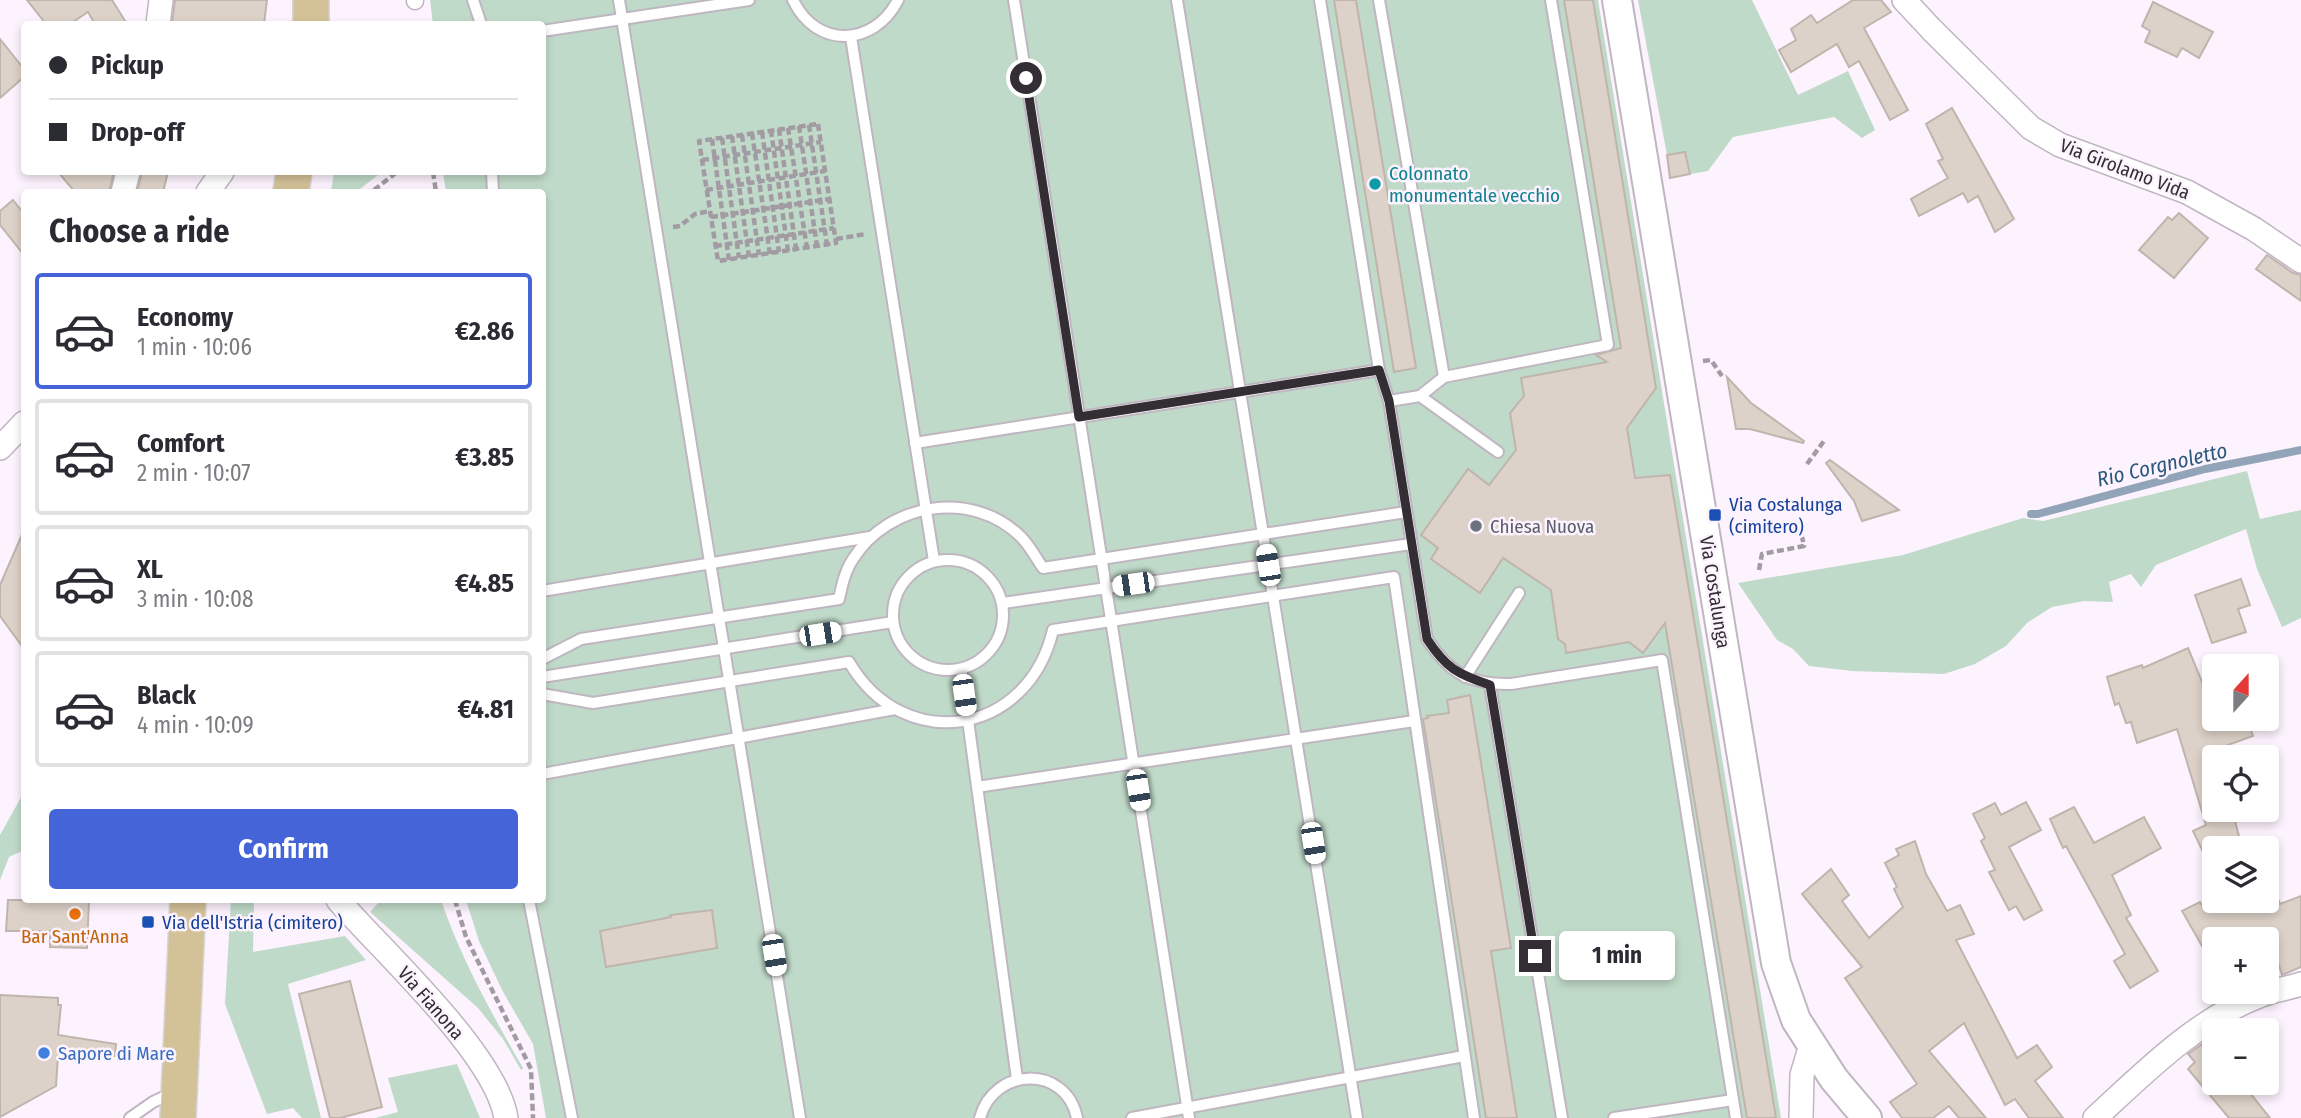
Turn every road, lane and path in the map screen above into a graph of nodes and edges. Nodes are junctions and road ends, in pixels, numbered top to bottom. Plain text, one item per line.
1 (161, 0) edge
2 (311, 0) edge
3 (473, 0) edge
4 (619, 0) edge
5 (749, 0) edge
6 (793, 0) edge
7 (898, 0) edge
8 (1014, 0) edge
9 (1177, 0) edge
10 (1320, 0) edge
11 (1379, 0) edge
12 (1551, 0) edge
13 (1617, 0) edge
14 (1904, 0) edge
15 (622, 19) junction
16 (158, 21) edge
17 (311, 21) edge
18 (480, 21) edge
19 (546, 30) edge
20 (851, 37) junction
21 (810, 125) junction
22 (799, 127) junction
23 (789, 128) junction
24 (779, 129) junction
25 (771, 130) junction
26 (762, 132) junction
27 (752, 133) junction
28 (742, 135) junction
29 (732, 136) junction
30 (722, 138) junction
31 (712, 139) junction
32 (821, 142) junction
33 (812, 144) junction
34 (802, 145) junction
35 (791, 146) junction
36 (782, 148) junction
37 (774, 149) junction
38 (764, 150) junction
39 (755, 152) junction
40 (745, 153) junction
41 (735, 155) junction
42 (724, 156) junction
43 (714, 158) junction
44 (702, 160) junction
45 (825, 171) junction
46 (816, 173) junction
47 (806, 174) junction
48 (393, 175) edge
49 (796, 176) junction
50 (786, 177) junction
51 (778, 179) junction
52 (768, 180) junction
53 (759, 182) junction
54 (749, 183) junction
55 (739, 185) junction
56 (729, 187) junction
57 (719, 188) junction
58 (375, 189) edge
59 (706, 190) junction
60 (830, 199) junction
61 (820, 201) junction
62 (810, 202) junction
63 (800, 204) junction
64 (790, 205) junction
65 (782, 207) junction
66 (772, 208) junction
67 (763, 209) junction
68 (753, 211) junction
69 (743, 212) junction
70 (710, 214) junction
71 (733, 214) junction
72 (722, 216) junction
73 (834, 228) junction
74 (825, 229) junction
75 (656, 230) junction
76 (814, 231) junction
77 (804, 232) junction
78 (882, 232) junction
79 (794, 234) junction
80 (786, 235) junction
81 (777, 236) junction
82 (767, 238) junction
83 (757, 239) junction
84 (836, 239) junction
85 (747, 241) junction
86 (736, 243) junction
87 (727, 244) junction
88 (827, 245) junction
89 (715, 246) junction
90 (817, 246) junction
91 (807, 248) junction
92 (796, 249) junction
93 (788, 251) junction
94 (779, 252) junction
95 (769, 254) junction
96 (759, 255) junction
97 (749, 257) junction
98 (738, 258) junction
99 (729, 260) junction
100 (2301, 261) edge
101 (1699, 362) dead end
102 (1379, 370) junction
103 (1722, 376) dead end
104 (1444, 377) junction
105 (1240, 392) junction
106 (1420, 396) junction
107 (1389, 401) junction
108 (1079, 417) junction
109 (21, 426) edge
110 (1824, 441) dead end
111 (915, 443) junction
112 (0, 447) edge
113 (1498, 452) dead end
114 (1807, 464) dead end
115 (926, 508) junction
116 (1406, 512) junction
117 (1263, 534) junction
118 (870, 537) junction
119 (1802, 537) dead end
120 (1411, 544) junction
121 (1101, 559) junction
122 (934, 561) junction
123 (710, 564) junction
124 (1268, 565) junction
125 (1759, 570) dead end
126 (1106, 588) junction
127 (546, 590) edge
128 (1519, 593) dead end
129 (1273, 596) junction
130 (1003, 603) junction
131 (719, 618) junction
132 (1111, 621) junction
133 (893, 622) junction
134 (724, 649) junction
135 (546, 657) edge
136 (961, 669) junction
137 (546, 676) edge
138 (1465, 677) junction
139 (729, 681) junction
140 (1490, 685) junction
141 (546, 695) edge
142 (895, 709) junction
143 (968, 720) junction
144 (1414, 721) junction
145 (738, 738) junction
146 (1296, 739) junction
147 (1134, 764) junction
148 (546, 773) edge
149 (977, 787) junction
150 (188, 903) edge
151 (341, 903) edge
152 (456, 903) edge
153 (530, 903) edge
154 (2301, 984) edge
155 (1811, 1045) junction
156 (1464, 1056) junction
157 (1350, 1077) junction
158 (1017, 1079) junction
159 (1733, 1100) junction
160 (179, 1103) edge
161 (1189, 1113) edge
162 (130, 1118) edge
163 (506, 1118) edge
164 (533, 1118) edge
165 (572, 1118) edge
166 (800, 1118) edge
167 (980, 1118) edge
168 (1077, 1118) edge
169 (1132, 1118) edge
170 (1357, 1118) edge
171 (1474, 1118) edge
172 (1562, 1118) edge
173 (1614, 1118) edge
174 (1736, 1118) edge
175 (1801, 1118) edge
176 (1867, 1118) edge
177 (2095, 1118) edge

1 - 16 street
2 - 17 main road
3 - 18 lane
4 - 15 lane
5 - 15 lane
6 - 20 lane
7 - 20 lane
8 - 108 lane
9 - 105 lane
10 - 102 lane
11 - 104 lane
12 - 104 lane
13 - 155 street, Via Costalunga
14 - 100 street, Via Girolamo Vida
15 - 19 lane
15 - 75 lane
20 - 78 lane
21 - 22 path
21 - 32 path
21 - 33 path
22 - 23 path
22 - 34 path
23 - 24 path
23 - 35 path
24 - 25 path
24 - 36 path
25 - 26 path
25 - 37 path
26 - 27 path
26 - 38 path
27 - 28 path
27 - 39 path
28 - 29 path
28 - 40 path
29 - 30 path
29 - 41 path
30 - 31 path
30 - 42 path
31 - 43 path
31 - 44 path
32 - 33 path
32 - 45 path
33 - 34 path
33 - 46 path
34 - 35 path
34 - 47 path
35 - 36 path
35 - 49 path
36 - 37 path
36 - 50 path
37 - 38 path
37 - 51 path
38 - 39 path
38 - 52 path
39 - 40 path
39 - 53 path
40 - 41 path
40 - 54 path
41 - 42 path
41 - 55 path
42 - 43 path
42 - 56 path
43 - 44 path
43 - 57 path
44 - 59 path
45 - 46 path
45 - 60 path
46 - 47 path
46 - 61 path
47 - 49 path
47 - 62 path
48 - 58 path
49 - 50 path
49 - 63 path
50 - 51 path
50 - 64 path
51 - 52 path
51 - 65 path
52 - 53 path
52 - 66 path
53 - 54 path
53 - 67 path
54 - 55 path
54 - 68 path
55 - 56 path
55 - 69 path
56 - 57 path
56 - 71 path
57 - 59 path
57 - 72 path
59 - 70 path
60 - 61 path
60 - 73 path
61 - 62 path
61 - 74 path
62 - 63 path
62 - 76 path
63 - 64 path
63 - 77 path
64 - 65 path
64 - 79 path
65 - 66 path
65 - 80 path
66 - 67 path
66 - 81 path
67 - 68 path
67 - 82 path
68 - 69 path
68 - 83 path
69 - 71 path
69 - 85 path
70 - 72 path
70 - 75 path
70 - 89 path
71 - 72 path
71 - 86 path
72 - 87 path
73 - 74 path
73 - 84 path
74 - 76 path
74 - 88 path
75 - 123 lane
76 - 77 path
76 - 90 path
77 - 79 path
77 - 91 path
78 - 84 path
78 - 111 lane
79 - 80 path
79 - 92 path
80 - 81 path
80 - 93 path
81 - 82 path
81 - 94 path
82 - 83 path
82 - 95 path
83 - 85 path
83 - 96 path
84 - 88 path
85 - 86 path
85 - 97 path
86 - 87 path
86 - 98 path
87 - 89 path
87 - 99 path
88 - 90 path
89 - 99 path
90 - 91 path
91 - 92 path
92 - 93 path
93 - 94 path
94 - 95 path
95 - 96 path
96 - 97 path
97 - 98 path
98 - 99 path
101 - 103 path
102 - 105 lane
102 - 107 lane
104 - 106 lane
105 - 108 lane
105 - 117 lane
106 - 107 lane
106 - 113 lane
107 - 116 lane
108 - 111 lane
108 - 121 lane
109 - 112 street
110 - 114 path
111 - 115 lane
115 - 118 lane
115 - 121 lane
115 - 122 lane
116 - 117 lane
116 - 120 lane
117 - 121 lane
117 - 124 lane
118 - 123 lane
118 - 131 lane
119 - 125 path
120 - 124 lane
120 - 138 lane
121 - 126 lane
122 - 130 lane
122 - 133 lane
123 - 127 lane
123 - 131 lane
124 - 126 lane
124 - 129 lane
126 - 130 lane
126 - 132 lane
128 - 138 lane
129 - 132 lane
129 - 144 lane
129 - 146 lane
130 - 136 lane
131 - 134 lane
131 - 135 lane
132 - 143 lane
132 - 147 lane
133 - 134 lane
133 - 136 lane
134 - 137 lane
134 - 139 lane
136 - 143 lane
138 - 140 lane
139 - 141 lane
139 - 142 lane
139 - 145 lane
140 - 159 lane
140 - 172 lane
142 - 143 lane
142 - 145 lane
143 - 149 lane
144 - 146 lane
144 - 156 lane
145 - 148 lane
145 - 166 lane
146 - 147 lane
146 - 157 lane
147 - 149 lane
147 - 161 lane
149 - 158 lane
150 - 160 main road
151 - 163 street, Via Fianona
152 - 164 path
153 - 165 lane
154 - 177 street
155 - 175 street
155 - 176 street, Via Costalunga
156 - 157 lane
156 - 171 lane
157 - 161 lane
157 - 170 lane
158 - 167 lane
158 - 168 lane
159 - 173 lane
159 - 174 lane
160 - 162 lane
161 - 169 lane

